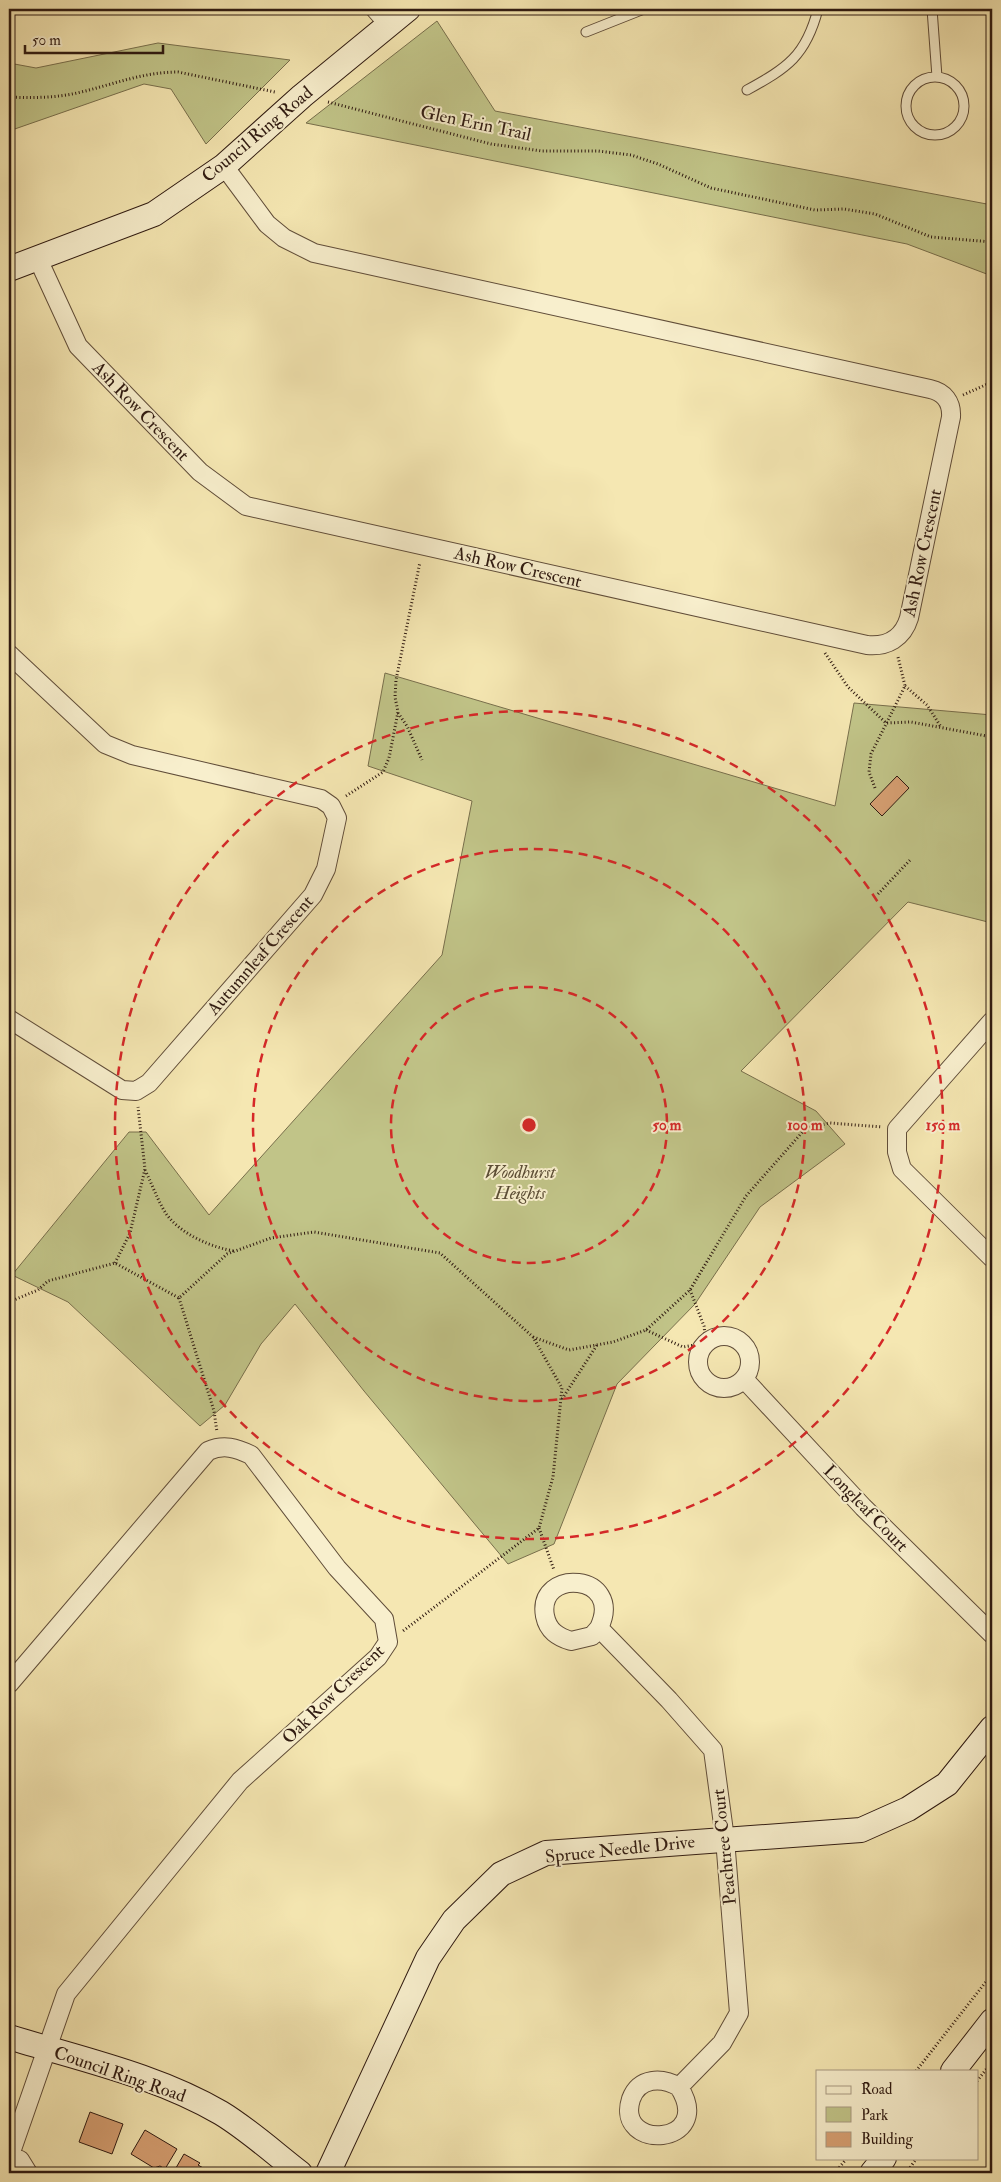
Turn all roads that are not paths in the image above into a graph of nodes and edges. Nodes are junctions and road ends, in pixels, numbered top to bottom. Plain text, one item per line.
1 (408, 9) edge
2 (644, 9) edge
3 (818, 9) edge
4 (932, 9) edge
5 (382, 17) edge
6 (586, 32) dead end
7 (937, 77) junction
8 (747, 90) dead end
9 (224, 166) junction
10 (38, 259) junction
11 (9, 269) edge
12 (9, 654) edge
13 (9, 1019) edge
14 (992, 1021) edge
15 (992, 1258) edge
16 (744, 1379) junction
17 (599, 1628) junction
18 (992, 1634) edge
19 (9, 1684) edge
20 (992, 1728) edge
21 (725, 1839) junction
22 (992, 2021) edge
23 (9, 2037) edge
24 (47, 2049) junction
25 (954, 2070) edge
26 (679, 2087) dead end
27 (9, 2155) edge
28 (882, 2160) edge
29 (28, 2173) edge
30 (300, 2173) edge
31 (328, 2173) edge
32 (872, 2173) edge

1 - 5 street, Council Ring Road
2 - 6 lane
3 - 8 lane
4 - 7 lane
5 - 9 street, Council Ring Road
7 - 7 lane
9 - 10 street, Council Ring Road
9 - 10 street, Ash Row Crescent
10 - 11 street, Council Ring Road
12 - 13 street, Autumnleaf Crescent
14 - 15 street
16 - 16 street
16 - 18 street, Longleaf Court
17 - 17 street
17 - 21 street, Peachtree Court
19 - 24 street, Oak Row Crescent
20 - 21 street, Spruce Needle Drive
21 - 26 street, Peachtree Court
21 - 31 street, Spruce Needle Drive
22 - 25 street
23 - 24 street, Council Ring Road
24 - 27 street, Oak Row Crescent
24 - 30 street, Council Ring Road
27 - 29 street, Oak Row Crescent
28 - 32 street

